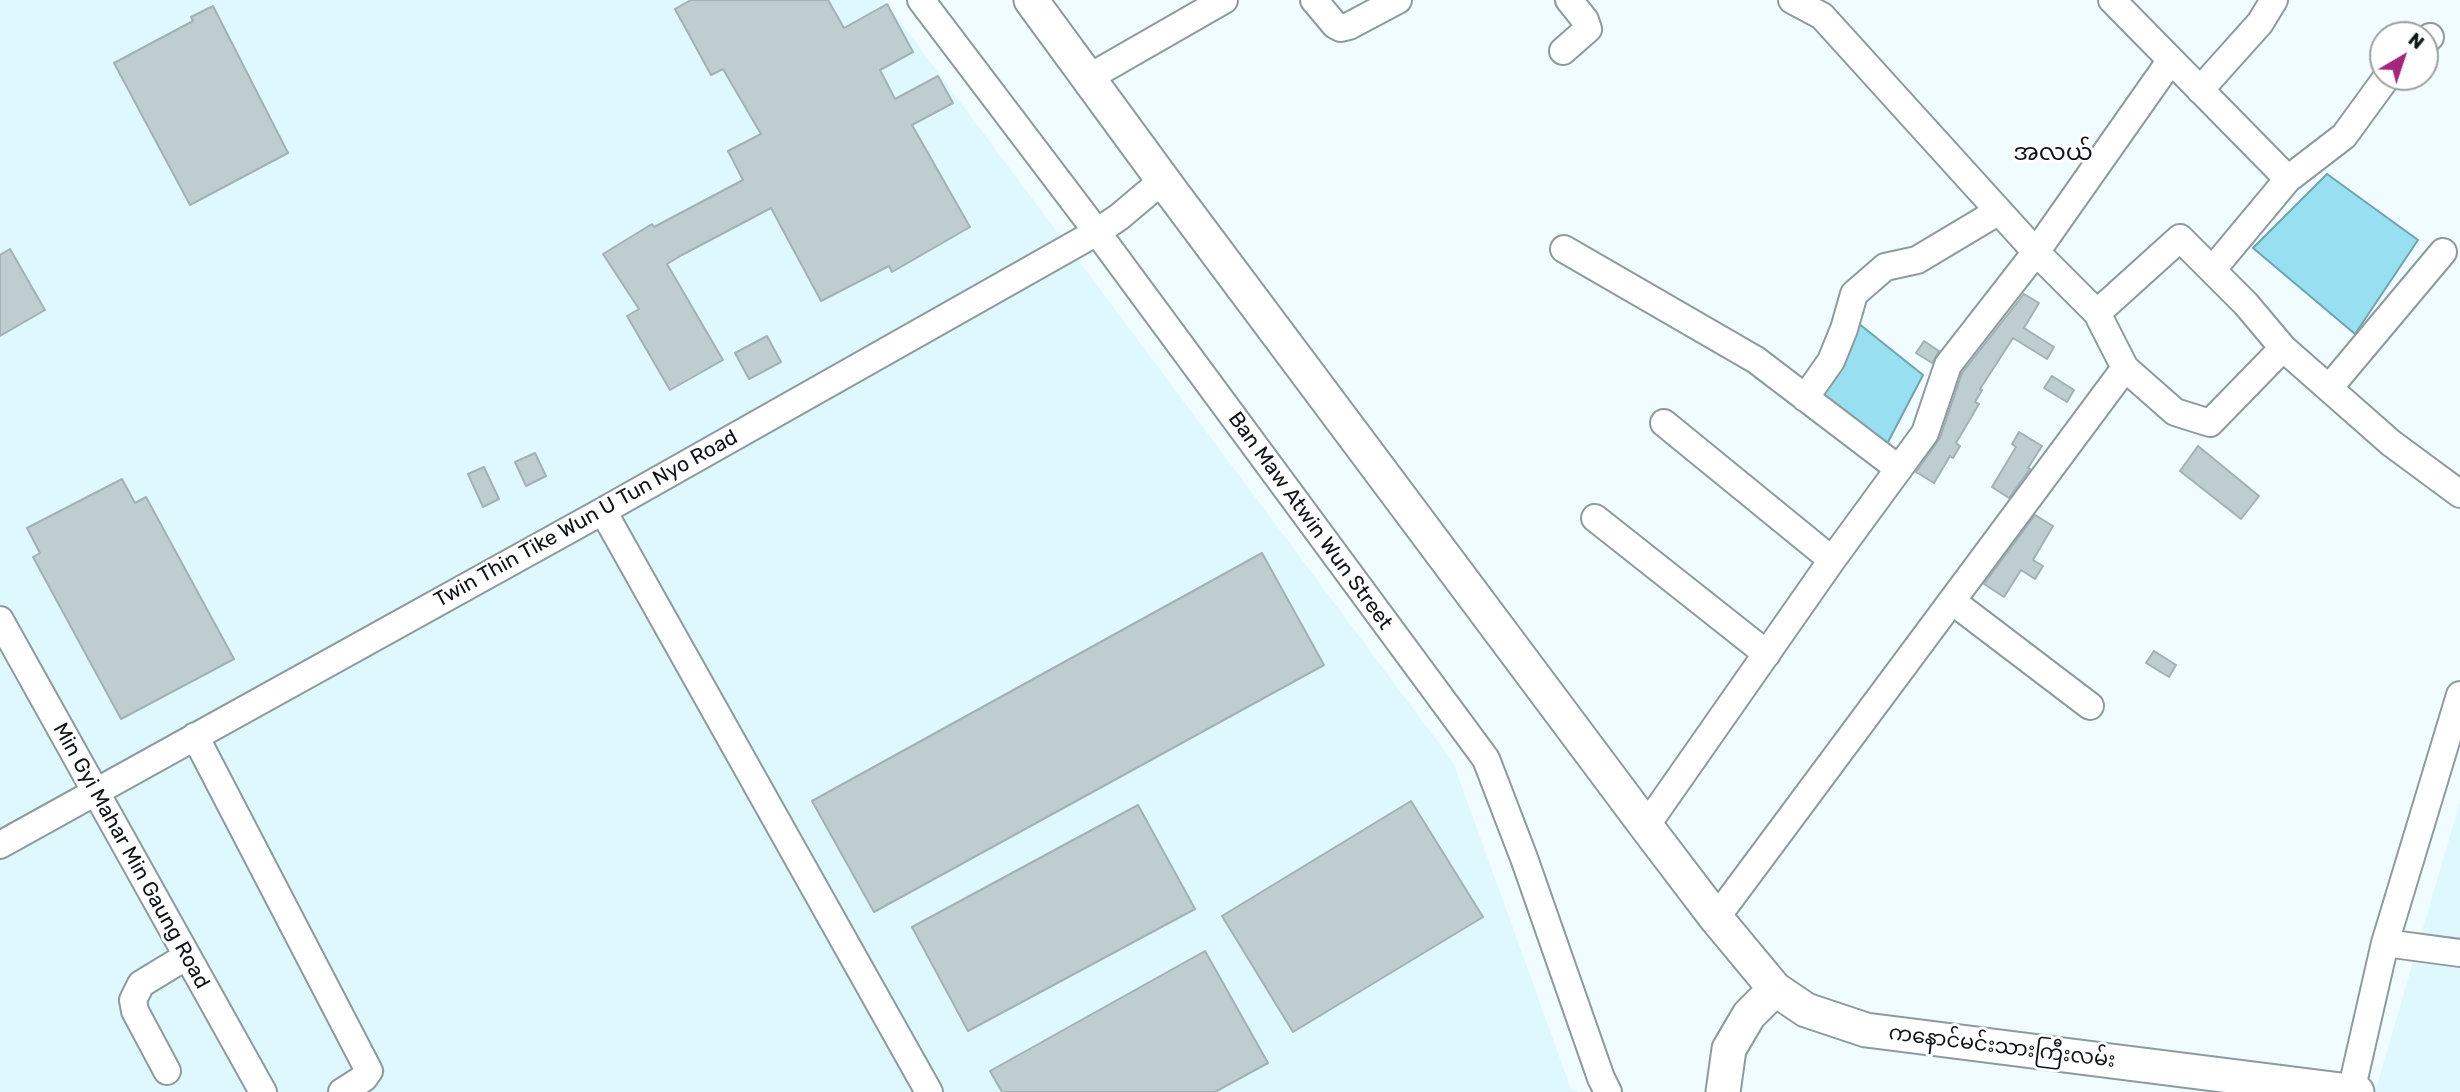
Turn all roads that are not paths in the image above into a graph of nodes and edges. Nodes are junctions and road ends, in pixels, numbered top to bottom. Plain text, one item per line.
1 (921, 0) edge
2 (1031, 0) edge
3 (1224, 0) edge
4 (1314, 0) edge
5 (1398, 0) edge
6 (1569, 0) edge
7 (1792, 0) edge
8 (2112, 0) edge
9 (2274, 0) edge
10 (1563, 51) dead end
11 (2171, 60) junction
12 (1088, 78) junction
13 (2200, 90) junction
14 (2377, 91) edge
15 (2288, 179) junction
16 (1163, 180) junction
17 (1999, 211) junction
18 (1097, 232) junction
19 (1564, 248) dead end
20 (2036, 252) junction
21 (2443, 252) dead end
22 (2213, 269) junction
23 (2097, 313) junction
24 (2283, 348) junction
25 (2125, 368) junction
26 (2329, 388) junction
27 (1805, 398) junction
28 (1664, 424) dead end
29 (1899, 469) junction
30 (2460, 494) edge
31 (603, 511) junction
32 (1595, 518) dead end
33 (1832, 561) junction
34 (1952, 601) junction
35 (0, 620) edge
36 (1767, 654) junction
37 (2460, 695) edge
38 (2090, 706) dead end
39 (195, 736) junction
40 (96, 791) junction
41 (1646, 826) junction
42 (0, 845) edge
43 (1716, 918) junction
44 (2385, 943) junction
45 (2460, 953) edge
46 (187, 956) junction
47 (1775, 989) junction
48 (167, 1071) dead end
49 (263, 1092) edge
50 (342, 1092) edge
51 (929, 1092) edge
52 (1608, 1092) edge
53 (1723, 1092) edge
54 (2351, 1092) edge
55 (2357, 1092) edge

1 - 18 street, Ban Maw Atwin Wun Street
2 - 12 main road, ကနောင်မင်းသားကြီးလမ်း
3 - 12 street
4 - 5 street
6 - 10 street
7 - 17 street
8 - 11 street
9 - 13 street
11 - 13 street
11 - 20 street
12 - 16 main road, ကနောင်မင်းသားကြီးလမ်း
13 - 15 street
14 - 15 street
15 - 22 street
16 - 18 street, Twin Thin Tike Wun U Tun Nyo Road
16 - 41 main road, ကနောင်မင်းသားကြီးလမ်း
17 - 20 street
17 - 27 street
18 - 31 street, Twin Thin Tike Wun U Tun Nyo Road
18 - 52 street, Ban Maw Atwin Wun Street
19 - 27 street
20 - 23 street
20 - 29 street
21 - 26 street
22 - 23 street
22 - 24 street
23 - 25 street
24 - 25 street
24 - 26 street
25 - 34 street
26 - 30 street
27 - 29 street
28 - 33 street
29 - 33 street
31 - 39 street, Twin Thin Tike Wun U Tun Nyo Road
31 - 51 street
32 - 36 street
33 - 36 street
34 - 38 street
34 - 43 street
35 - 40 street, Min Gyi Mahar Min Gaung Road
36 - 41 street
37 - 44 street
39 - 40 street, Twin Thin Tike Wun U Tun Nyo Road
39 - 50 street
40 - 42 street, Twin Thin Tike Wun U Tun Nyo Road
40 - 46 street, Min Gyi Mahar Min Gaung Road
41 - 43 main road, ကနောင်မင်းသားကြီးလမ်း
43 - 47 main road, ကနောင်မင်းသားကြီးလမ်း
44 - 45 street
44 - 54 street
46 - 48 street
46 - 49 street, Min Gyi Mahar Min Gaung Road
47 - 53 main road
47 - 54 main road, ကနောင်မင်းသားကြီးလမ်း
54 - 55 main road, ကနောင်မင်းသားကြီးလမ်း

